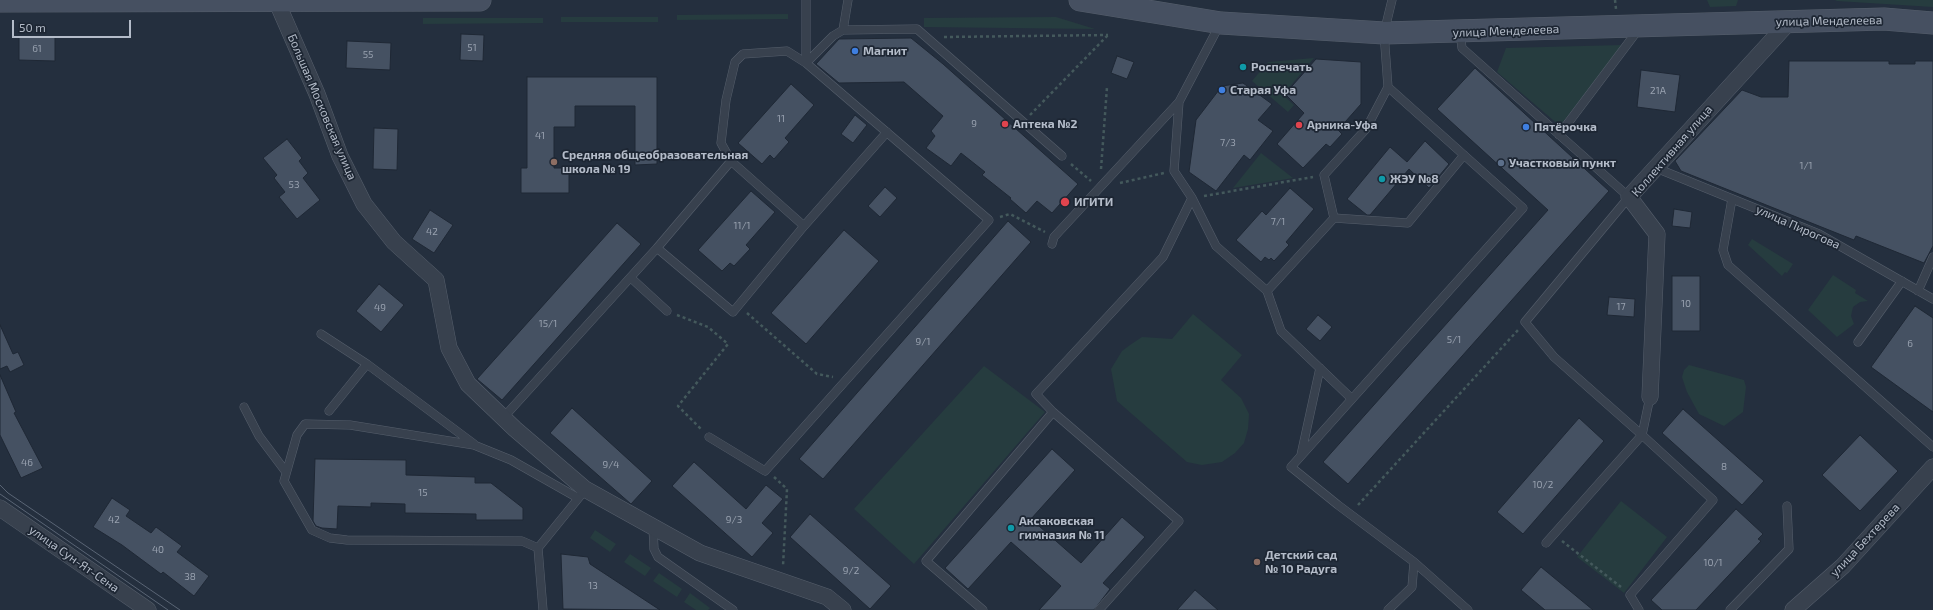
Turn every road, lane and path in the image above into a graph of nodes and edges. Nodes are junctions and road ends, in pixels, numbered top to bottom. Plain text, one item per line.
1 (276, 0) edge
2 (480, 0) edge
3 (806, 0) edge
4 (848, 0) edge
5 (1080, 0) edge
6 (1392, 0) edge
7 (14, 1) edge
8 (1789, 22) junction
9 (1220, 23) junction
10 (1933, 23) edge
11 (1641, 26) junction
12 (843, 30) junction
13 (1460, 32) junction
14 (1384, 34) junction
15 (924, 37) junction
16 (806, 63) junction
17 (1107, 86) dead end
18 (1388, 87) junction
19 (1179, 102) junction
20 (1023, 122) junction
21 (887, 132) junction
22 (1559, 135) junction
23 (1464, 155) junction
24 (1062, 156) joint
25 (730, 161) junction
26 (1656, 168) junction
27 (1174, 171) junction
28 (1324, 175) junction
29 (1099, 188) junction
30 (1629, 197) junction
31 (1192, 198) junction
32 (1732, 199) junction
33 (1334, 218) junction
34 (989, 220) junction
35 (804, 226) junction
36 (1053, 240) joint
37 (657, 248) junction
38 (1933, 257) edge
39 (630, 278) junction
40 (1902, 281) junction
41 (1267, 291) junction
42 (1918, 291) junction
43 (1933, 299) edge
44 (667, 312) joint
45 (753, 318) dead end
46 (1525, 322) junction
47 (321, 334) dead end
48 (1858, 342) dead end
49 (367, 364) junction
50 (1320, 368) junction
51 (847, 379) junction
52 (1650, 397) joint
53 (1352, 399) junction
54 (244, 407) dead end
55 (329, 411) dead end
56 (1053, 412) junction
57 (503, 418) junction
58 (1642, 435) junction
59 (709, 437) joint
60 (474, 445) junction
61 (1933, 446) edge
62 (1301, 456) junction
63 (1933, 466) edge
64 (765, 471) junction
65 (286, 472) junction
66 (581, 494) junction
67 (1787, 506) dead end
68 (0, 508) edge
69 (1350, 514) junction
70 (653, 527) junction
71 (1553, 535) junction
72 (1546, 543) dead end
73 (538, 548) junction
74 (1414, 562) junction
75 (783, 582) junction
76 (1630, 595) junction
77 (148, 610) edge
78 (543, 610) edge
79 (733, 610) edge
80 (843, 610) edge
81 (983, 610) edge
82 (1099, 610) edge
83 (1388, 610) edge
84 (1468, 610) edge
85 (1639, 610) edge
86 (1730, 610) edge
87 (1793, 610) edge

1 - 2 main road
1 - 7 main road
1 - 57 street, Большая Московская улица
3 - 16 lane
4 - 12 lane
5 - 9 main road, улица Менделеева
6 - 14 lane
8 - 10 main road, улица Менделеева
8 - 11 main road, улица Менделеева
8 - 26 street, Коллективная улица
9 - 14 main road, улица Менделеева
9 - 19 lane
11 - 13 main road, улица Менделеева
11 - 22 lane
12 - 15 lane
12 - 16 lane
13 - 14 main road, улица Менделеева
13 - 22 lane
14 - 18 lane
15 - 20 lane
15 - 20 path
16 - 21 lane
16 - 25 lane
17 - 29 path
18 - 23 lane
18 - 28 lane
19 - 27 lane
19 - 29 lane
20 - 24 lane
21 - 34 lane
21 - 35 lane
22 - 30 lane
23 - 33 lane
23 - 53 lane
24 - 29 path
25 - 35 lane
25 - 37 lane
26 - 30 street, Коллективная улица
26 - 32 lane, улица Пирогова
27 - 29 path
27 - 31 lane
28 - 31 path
28 - 33 lane
29 - 36 lane
30 - 46 lane
30 - 52 street, Коллективная улица
31 - 41 lane
31 - 56 lane
32 - 40 lane, улица Пирогова
32 - 61 lane
33 - 41 lane
34 - 36 path
34 - 51 lane
35 - 37 lane
37 - 39 lane
38 - 42 lane
39 - 44 lane
39 - 57 lane
40 - 42 lane, улица Пирогова
40 - 48 lane
41 - 50 lane
42 - 43 lane, улица Пирогова
44 - 59 path
45 - 51 path
46 - 58 lane
46 - 69 path
47 - 49 lane
49 - 55 lane
49 - 60 lane
50 - 53 lane
50 - 62 lane
51 - 64 lane
52 - 58 lane
53 - 62 lane
54 - 65 lane
56 - 81 lane
56 - 82 lane
57 - 66 street, Большая Московская улица
58 - 71 lane
58 - 76 lane
59 - 64 lane
60 - 65 lane
60 - 66 lane
62 - 69 lane
63 - 87 street, улица Бехтерева
64 - 75 path
65 - 73 lane
66 - 70 street, Большая Московская улица
66 - 73 lane
67 - 86 lane
68 - 77 street, улица Сун-Ят-Сена
69 - 74 lane
70 - 75 street, Большая Московская улица
70 - 79 lane
71 - 72 lane
71 - 76 path
73 - 78 lane
74 - 83 lane
74 - 84 lane
75 - 80 street, Большая Московская улица
76 - 85 lane

